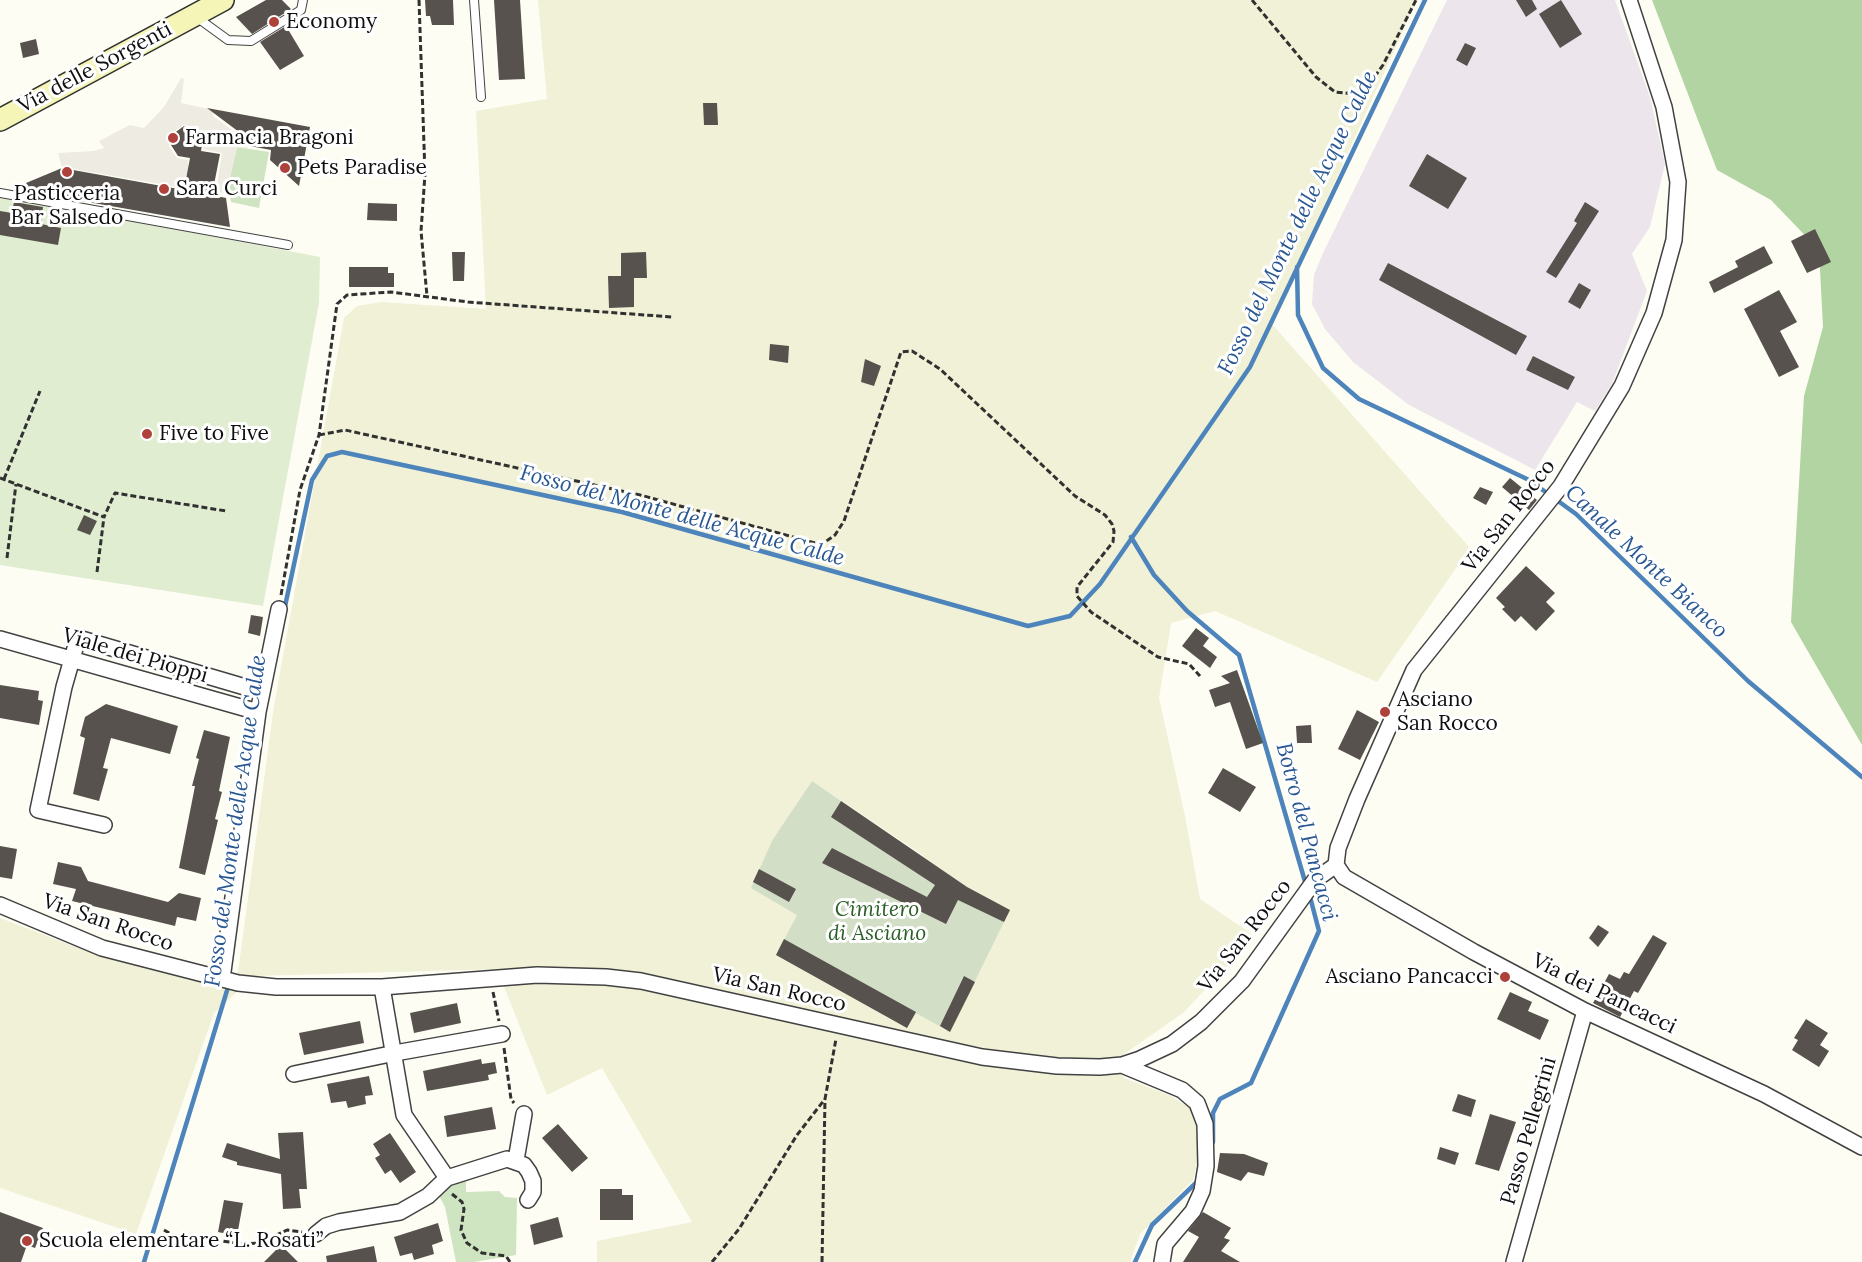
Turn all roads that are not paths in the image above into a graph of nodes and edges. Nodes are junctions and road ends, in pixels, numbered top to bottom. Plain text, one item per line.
1 (223, 0) edge
2 (303, 0) edge
3 (474, 0) edge
4 (1629, 0) edge
5 (194, 15) junction
6 (481, 97) dead end
7 (0, 120) edge
8 (0, 193) edge
9 (288, 245) dead end
10 (279, 609) road end
11 (0, 639) edge
12 (72, 660) junction
13 (262, 692) junction
14 (258, 712) junction
15 (104, 825) dead end
16 (1336, 865) junction
17 (0, 905) edge
18 (228, 981) junction
19 (382, 987) junction
20 (1585, 1011) junction
21 (502, 1034) road end
22 (395, 1053) junction
23 (1122, 1065) junction
24 (294, 1074) dead end
25 (524, 1114) road end
26 (1862, 1147) edge
27 (516, 1160) junction
28 (444, 1181) junction
29 (528, 1200) dead end
30 (316, 1234) road end
31 (1162, 1262) edge
32 (1514, 1262) edge

1 - 5 main road, Via delle Sorgenti
2 - 5 lane
3 - 6 lane
4 - 16 street, Via San Rocco
5 - 7 main road, Via delle Sorgenti
8 - 9 lane
10 - 13 street
11 - 12 street, Viale dei Pioppi
12 - 13 street
12 - 14 street, Viale dei Pioppi
12 - 15 street
13 - 14 street
14 - 18 street
16 - 20 street, Via dei Pancacci
16 - 23 street, Via San Rocco
17 - 18 street, Via San Rocco
18 - 19 street, Via San Rocco
19 - 22 street
19 - 23 street, Via San Rocco
20 - 26 street, Via dei Pancacci
20 - 32 street, Passo Pellegrini
21 - 22 street
22 - 24 street
22 - 28 street
23 - 31 street
25 - 27 street
27 - 28 street
27 - 29 street
28 - 30 street

